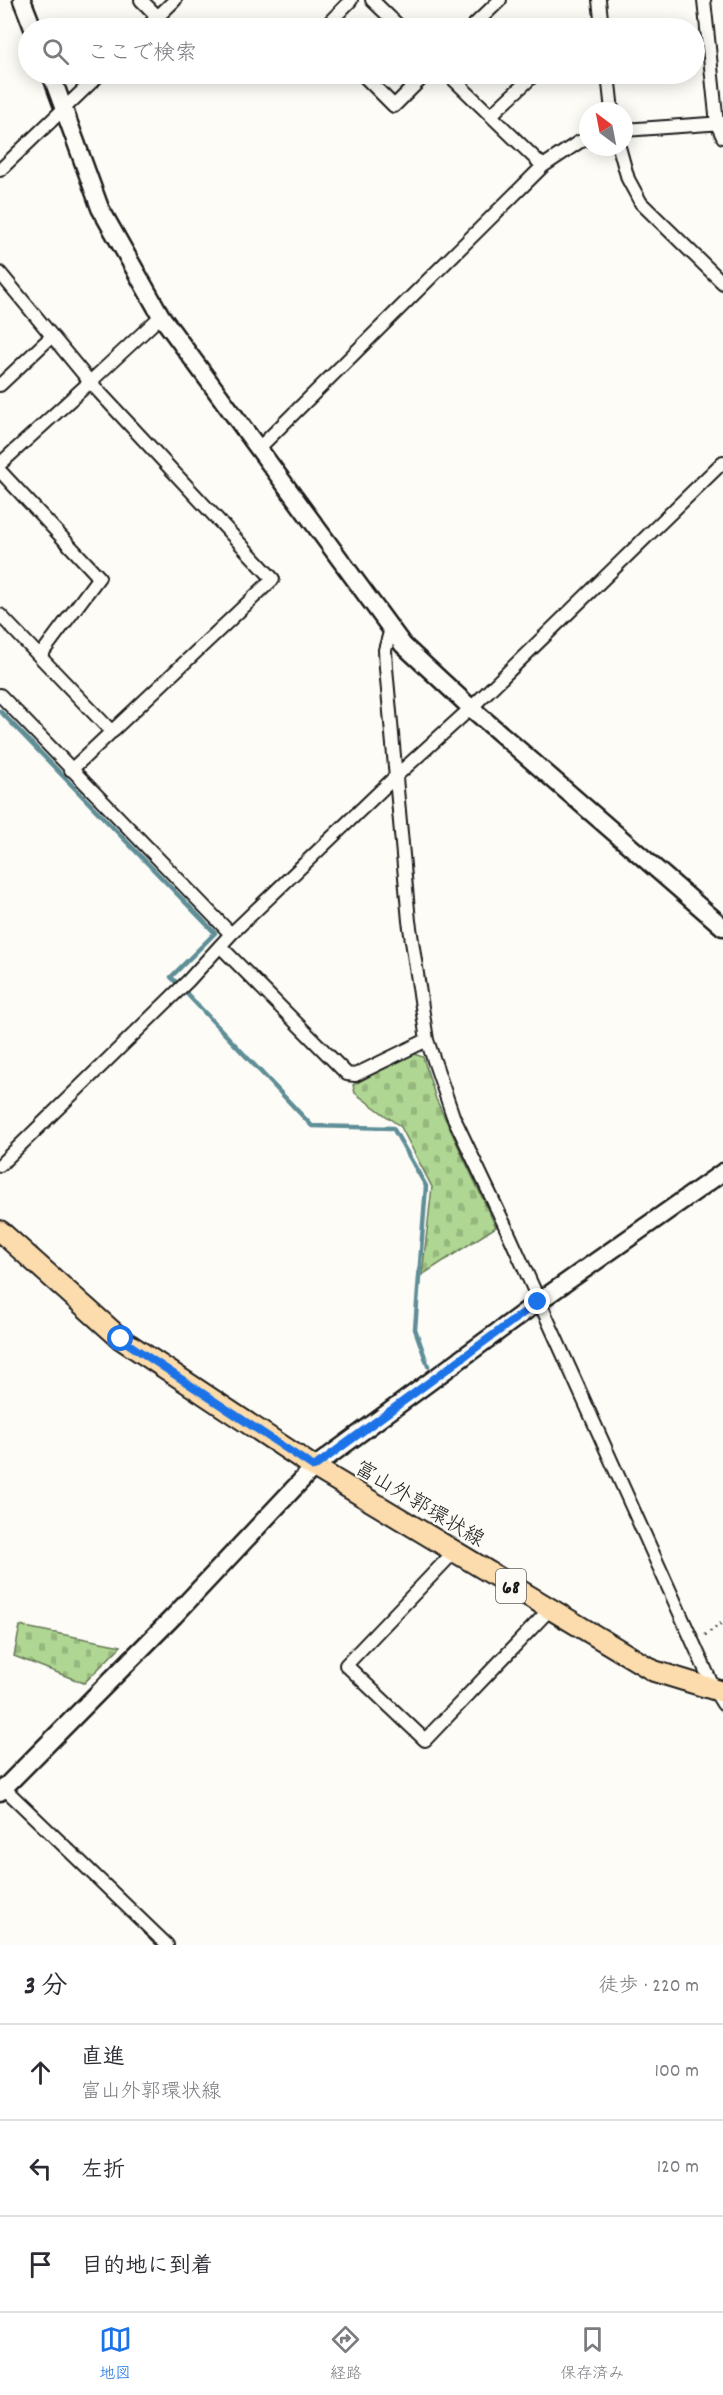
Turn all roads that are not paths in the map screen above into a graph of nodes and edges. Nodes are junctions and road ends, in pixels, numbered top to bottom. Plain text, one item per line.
1 (22, 0) edge
2 (141, 0) edge
3 (175, 0) edge
4 (351, 0) edge
5 (372, 0) edge
6 (501, 0) edge
7 (599, 0) edge
8 (704, 0) edge
9 (158, 17) joint
10 (29, 18) edge
11 (334, 18) edge
12 (391, 18) edge
13 (482, 18) edge
14 (601, 18) edge
15 (55, 84) edge
16 (89, 84) edge
17 (372, 84) edge
18 (416, 84) edge
19 (458, 84) edge
20 (525, 84) edge
21 (609, 84) edge
22 (611, 102) edge
23 (64, 108) junction
24 (491, 116) junction
25 (720, 124) edge
26 (633, 129) edge
27 (723, 137) edge
28 (579, 142) edge
29 (622, 156) edge
30 (543, 166) junction
31 (0, 170) edge
32 (0, 273) edge
33 (723, 283) edge
34 (161, 316) junction
35 (52, 336) junction
36 (90, 382) junction
37 (0, 385) edge
38 (258, 449) junction
39 (723, 462) edge
40 (0, 464) edge
41 (0, 471) edge
42 (0, 615) edge
43 (391, 629) junction
44 (40, 656) junction
45 (0, 695) edge
46 (471, 708) junction
47 (112, 732) junction
48 (71, 770) junction
49 (395, 777) junction
50 (723, 927) edge
51 (231, 933) junction
52 (220, 945) junction
53 (427, 1040) junction
54 (0, 1165) edge
55 (723, 1172) edge
56 (0, 1231) edge
57 (538, 1302) junction
58 (314, 1467) junction
59 (454, 1551) junction
60 (550, 1609) junction
61 (720, 1696) edge
62 (1, 1788) edge
63 (166, 1945) edge

1 - 10 street
2 - 9 street
3 - 9 street
4 - 11 street
5 - 12 street
6 - 13 street
7 - 14 street
8 - 25 street
15 - 23 street
16 - 23 street
17 - 18 street
19 - 24 street
20 - 24 street
21 - 22 street
23 - 31 street
23 - 34 street
24 - 30 street
25 - 26 street
25 - 27 street
28 - 30 street
29 - 33 street
30 - 38 street
32 - 35 street
34 - 36 street
34 - 38 street
35 - 36 street
35 - 37 street
36 - 40 street
36 - 47 street
38 - 43 street
39 - 46 street
41 - 44 street
42 - 44 street
43 - 46 street
43 - 49 street
44 - 47 street
45 - 48 street
46 - 49 street
46 - 50 street
47 - 48 street
48 - 51 street
49 - 51 street
49 - 53 street
51 - 52 street
52 - 53 street
52 - 54 street
53 - 57 street
55 - 57 street
56 - 58 main road, 富山外郭環状線 / 68
57 - 58 street
57 - 61 street
58 - 59 main road, 富山外郭環状線 / 68
58 - 62 street
59 - 60 main road, 富山外郭環状線 / 68
59 - 60 street
60 - 61 main road, 富山外郭環状線 / 68
62 - 63 street

